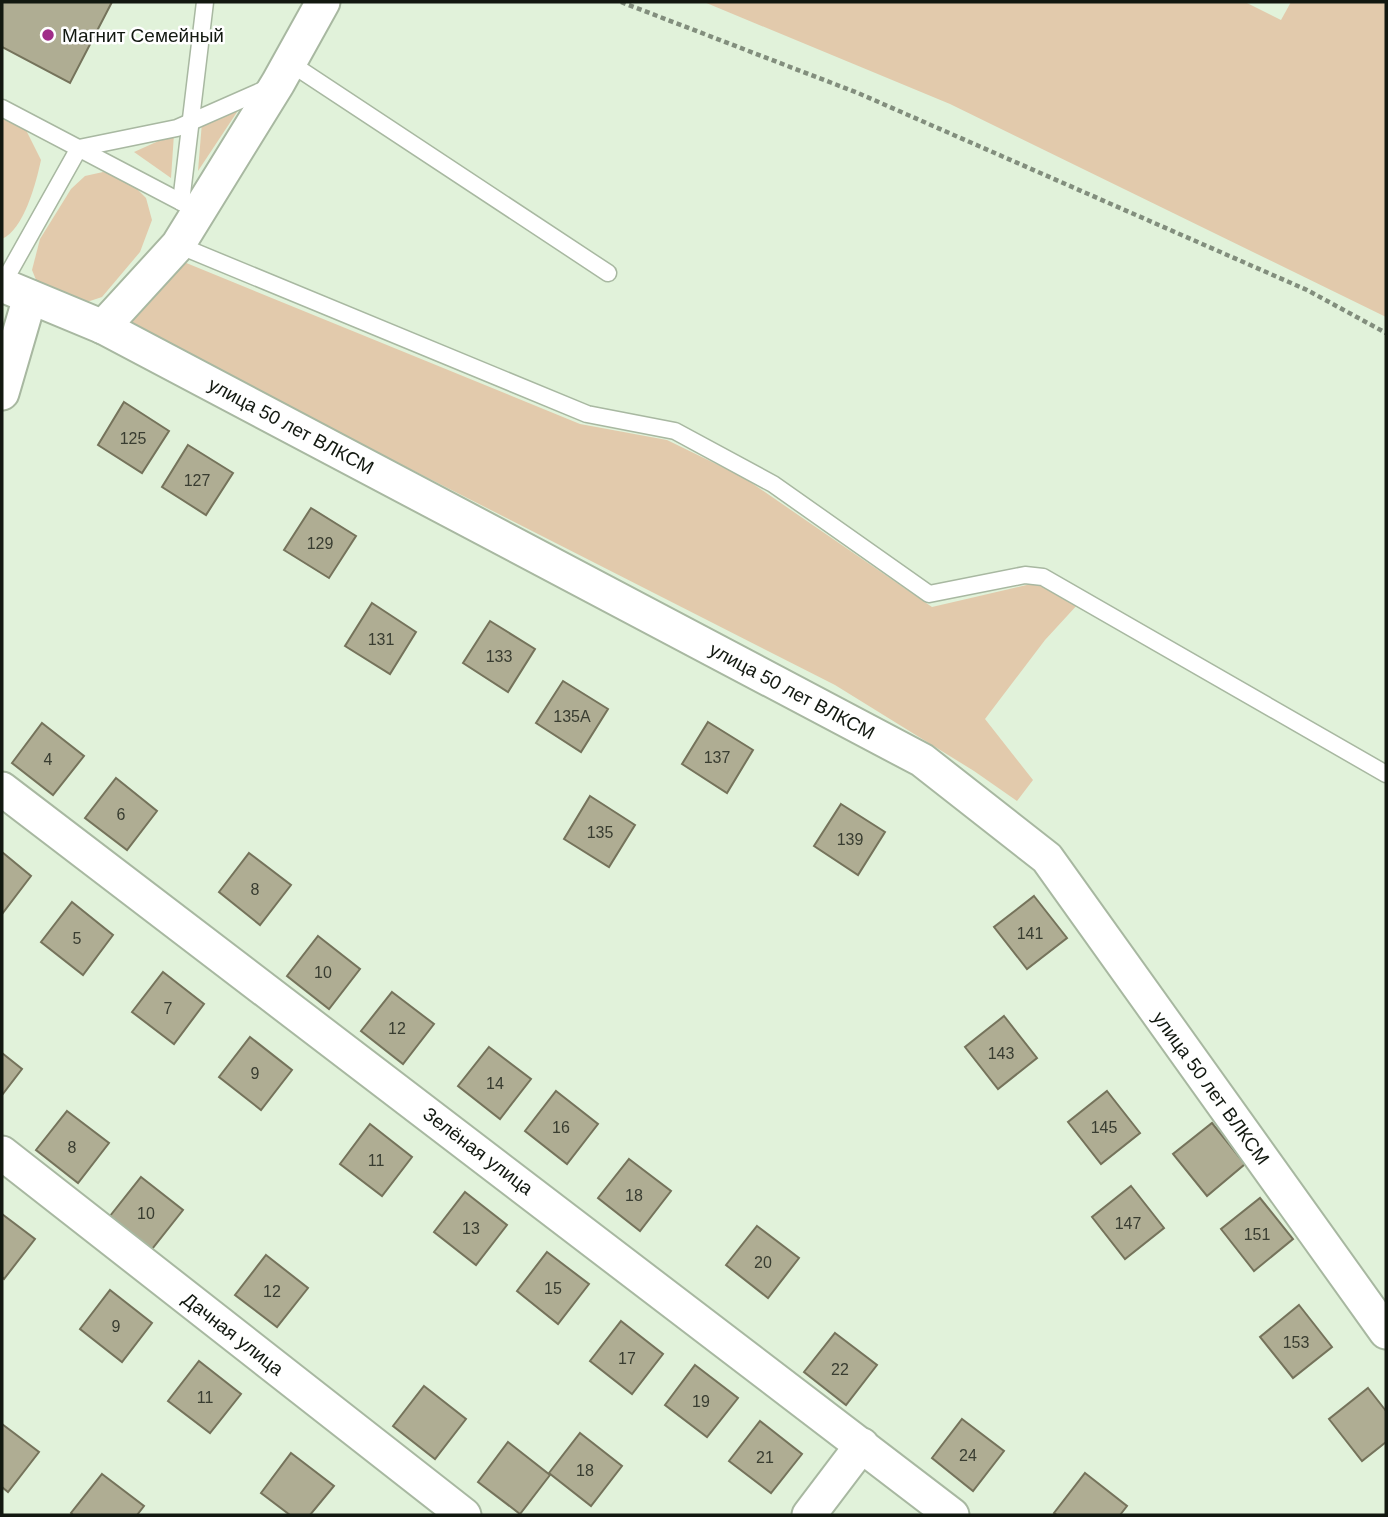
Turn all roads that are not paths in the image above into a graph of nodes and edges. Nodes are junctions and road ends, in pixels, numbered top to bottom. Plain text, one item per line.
1 (205, 2) edge
2 (323, 2) edge
3 (284, 73) junction
4 (2, 108) edge
5 (191, 121) junction
6 (79, 148) junction
7 (190, 207) junction
8 (178, 245) junction
9 (608, 273) dead end
10 (11, 289) edge
11 (103, 327) junction
12 (2, 393) edge
13 (1386, 774) edge
14 (2, 789) edge
15 (2, 1153) edge
16 (1386, 1332) edge
17 (863, 1444) junction
18 (464, 1515) edge
19 (809, 1515) edge
20 (952, 1515) edge

1 - 5 lane
2 - 3 street
3 - 5 lane
3 - 7 street
3 - 9 lane
4 - 6 lane
5 - 6 lane
5 - 7 lane
6 - 7 lane
6 - 10 lane
7 - 8 street
8 - 11 street
8 - 13 lane
10 - 11 street, улица 50 лет ВЛКСМ
10 - 12 street
11 - 16 street, улица 50 лет ВЛКСМ
14 - 17 street, Зелёная улица
15 - 18 street, Дачная улица
17 - 19 street
17 - 20 street, Зелёная улица

